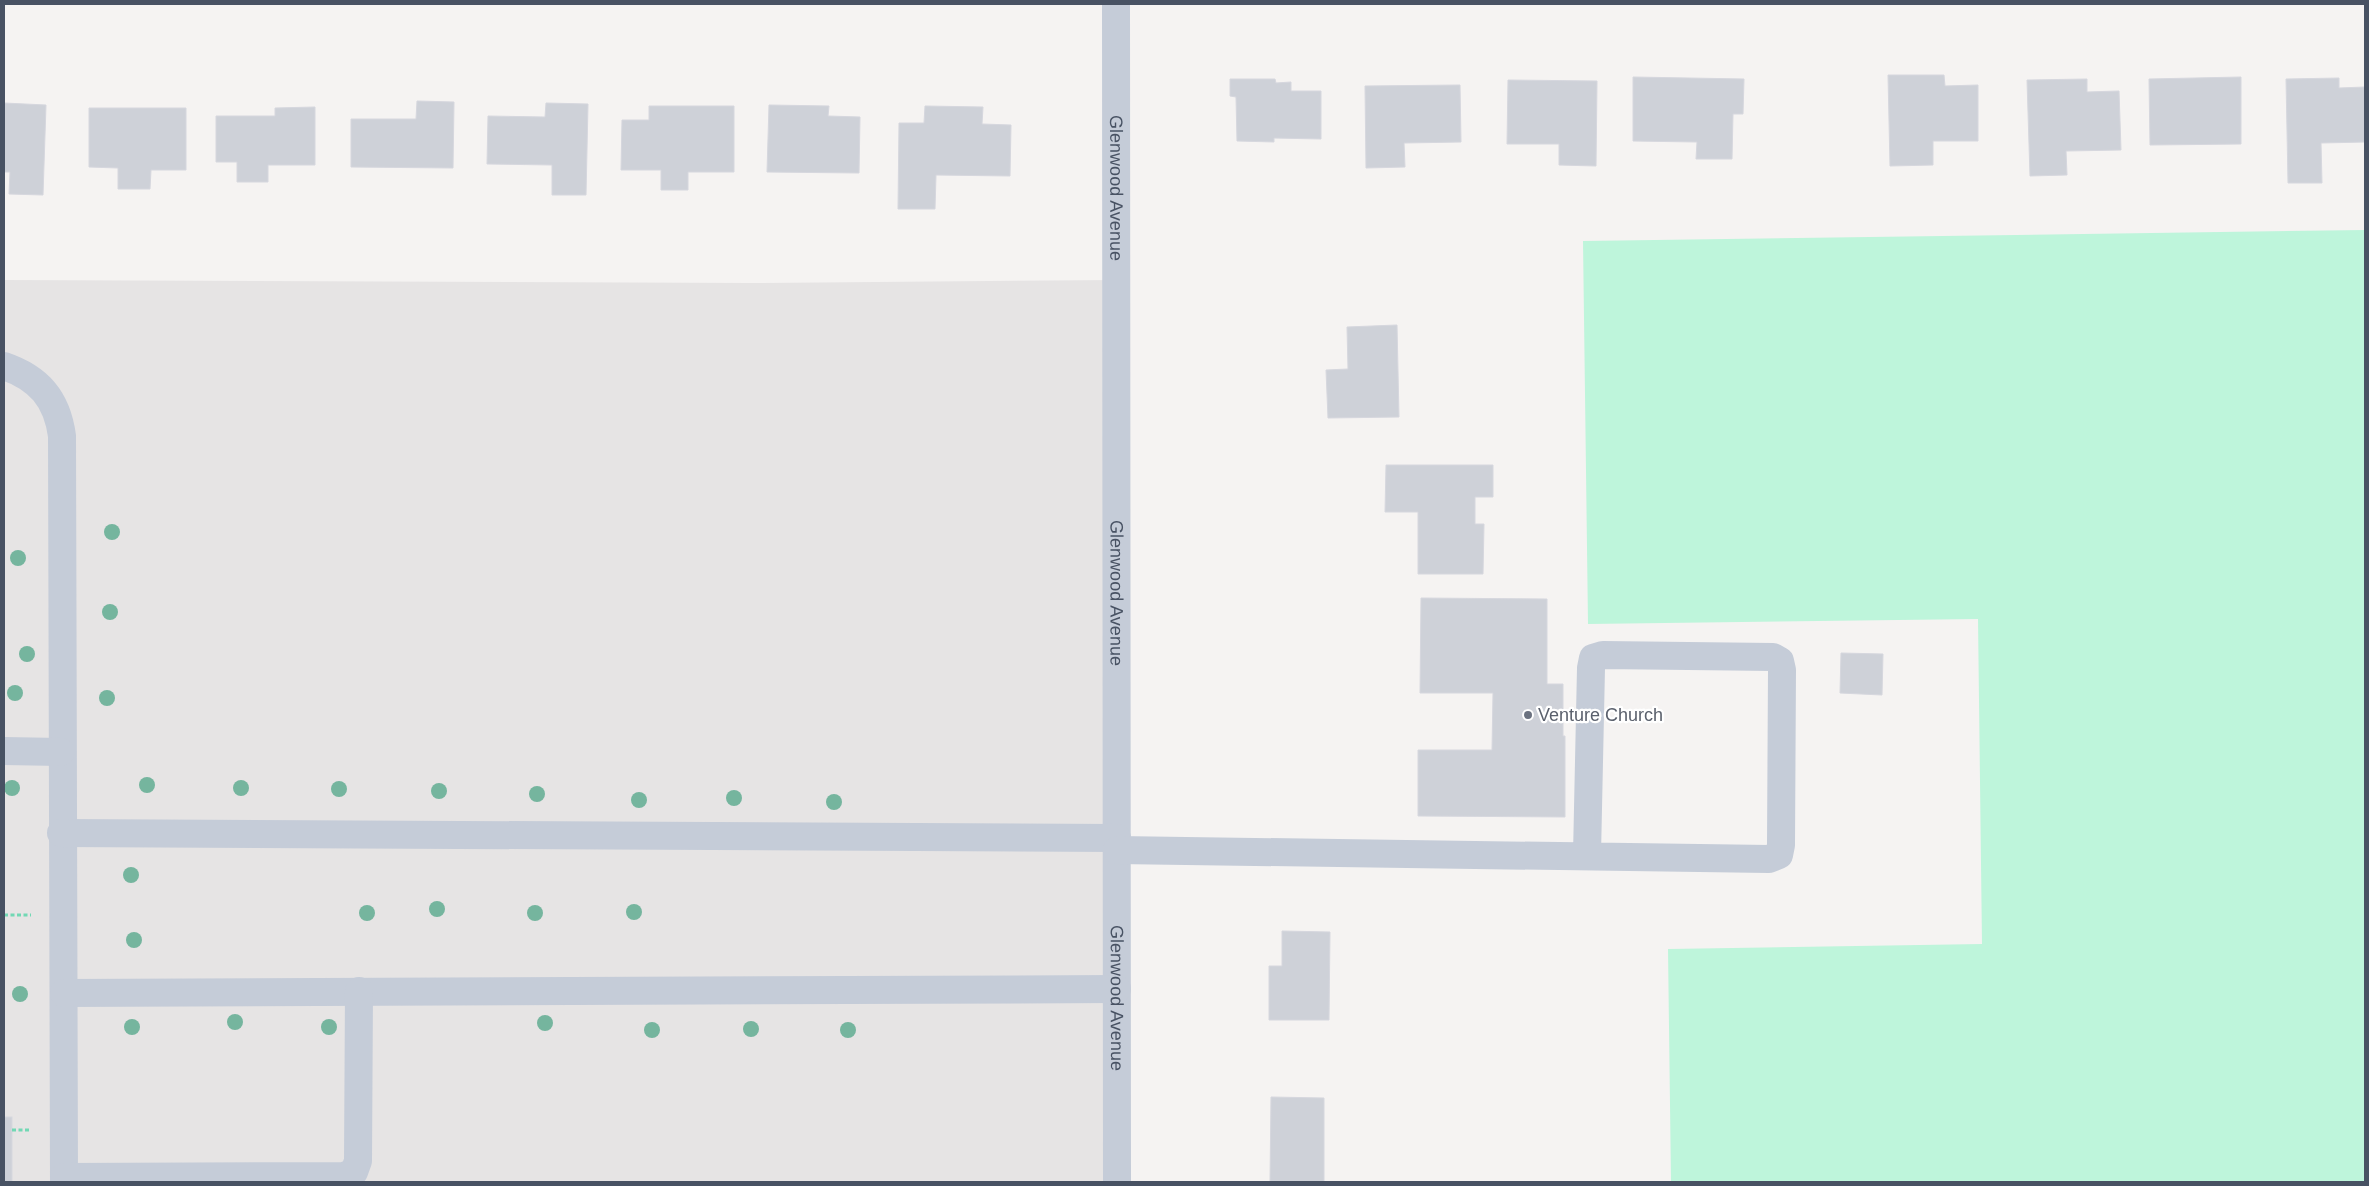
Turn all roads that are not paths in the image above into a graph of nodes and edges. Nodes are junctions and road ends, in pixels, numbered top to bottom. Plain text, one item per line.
1 (1116, 4) edge
2 (4, 366) edge
3 (4, 751) edge
4 (61, 752) junction
5 (61, 833) junction
6 (1117, 844) junction
7 (1587, 855) junction
8 (1117, 989) junction
9 (359, 991) junction
10 (64, 992) junction
11 (64, 1180) edge
12 (1117, 1182) edge

1 - 6 street, Glenwood Avenue
2 - 4 street
3 - 4 street
4 - 5 street
5 - 6 street
5 - 10 street
6 - 7 street
6 - 8 street, Glenwood Avenue
7 - 7 street
8 - 9 street
8 - 12 street, Glenwood Avenue
9 - 10 street
9 - 11 street
10 - 11 street

